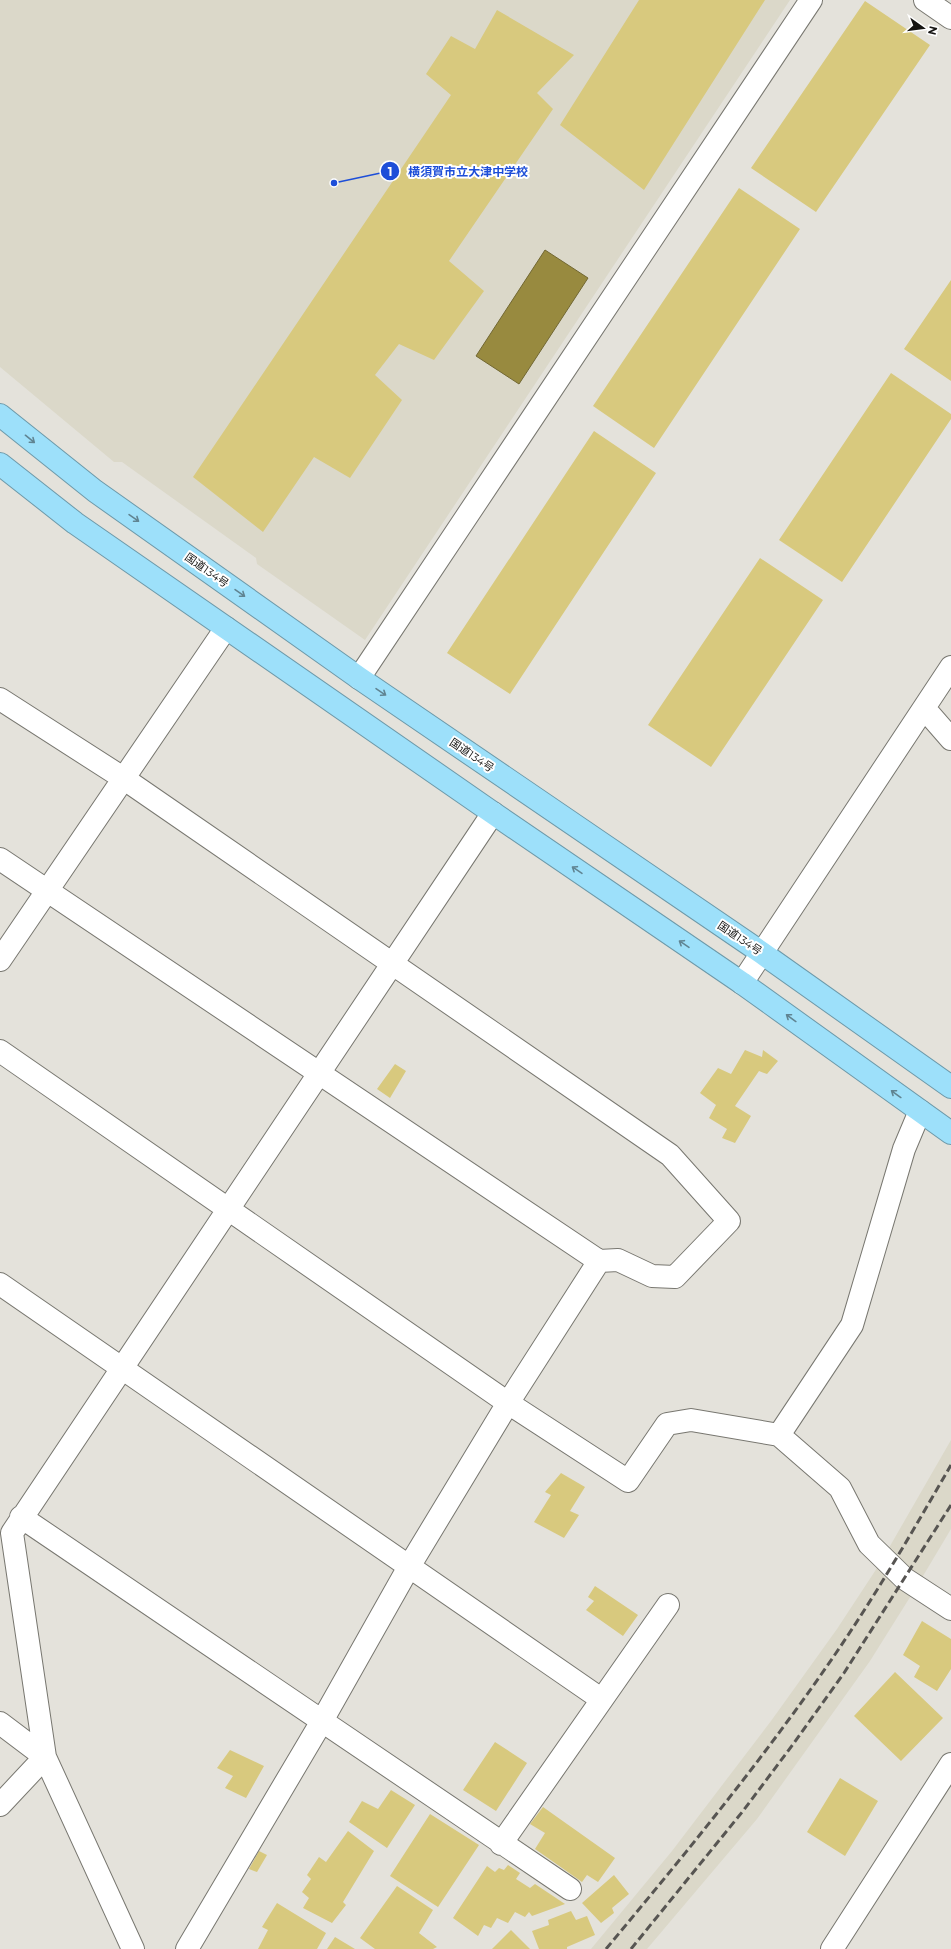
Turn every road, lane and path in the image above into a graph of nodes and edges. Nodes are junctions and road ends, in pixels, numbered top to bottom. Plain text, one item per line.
1 (811, 0) edge
2 (925, 0) edge
3 (951, 18) edge
4 (0, 415) edge
5 (0, 464) edge
6 (226, 628) junction
7 (951, 667) edge
8 (359, 678) junction
9 (0, 698) edge
10 (924, 708) junction
11 (951, 739) edge
12 (123, 778) junction
13 (493, 813) junction
14 (0, 859) edge
15 (47, 890) junction
16 (762, 953) junction
17 (0, 960) edge
18 (392, 963) junction
19 (742, 983) junction
20 (0, 1051) edge
21 (318, 1073) junction
22 (951, 1087) edge
23 (920, 1111) junction
24 (951, 1133) edge
25 (227, 1209) junction
26 (598, 1261) junction
27 (0, 1284) edge
28 (121, 1368) junction
29 (508, 1403) junction
30 (779, 1435) junction
31 (21, 1517) junction
32 (410, 1565) junction
33 (948, 1602) edge
34 (668, 1605) dead end
35 (602, 1699) junction
36 (322, 1721) junction
37 (0, 1723) edge
38 (45, 1757) junction
39 (951, 1764) edge
40 (0, 1805) edge
41 (501, 1844) junction
42 (570, 1889) dead end
43 (133, 1949) edge
44 (187, 1949) edge
45 (832, 1949) edge

1 - 8 street
2 - 3 street
4 -> 8 highway, 国道134号
5 - 6 highway
6 - 12 street
6 - 13 highway
7 - 10 street
8 -> 16 highway, 国道134号
9 - 12 street
10 - 11 street
10 - 16 street
12 - 15 street
12 - 18 street
13 - 18 street
19 -> 13 highway
14 - 15 street
15 - 17 street
15 - 21 street
16 - 19 street
16 - 22 highway, 国道134号
18 - 21 street
18 - 26 street
23 -> 19 highway
20 - 25 street
21 - 25 street
21 - 26 street
23 - 24 highway
23 - 30 street
25 - 28 street
25 - 29 street
26 - 29 street
27 - 28 street
28 - 31 street
28 - 32 street
29 - 30 street
29 - 32 street
30 - 33 street
31 - 36 street
31 - 38 street
32 - 35 street
32 - 36 street
34 - 35 street
35 - 41 street
36 - 41 street
36 - 44 street
37 - 38 street
38 - 40 street
38 - 43 street
39 - 45 street
41 - 42 street

